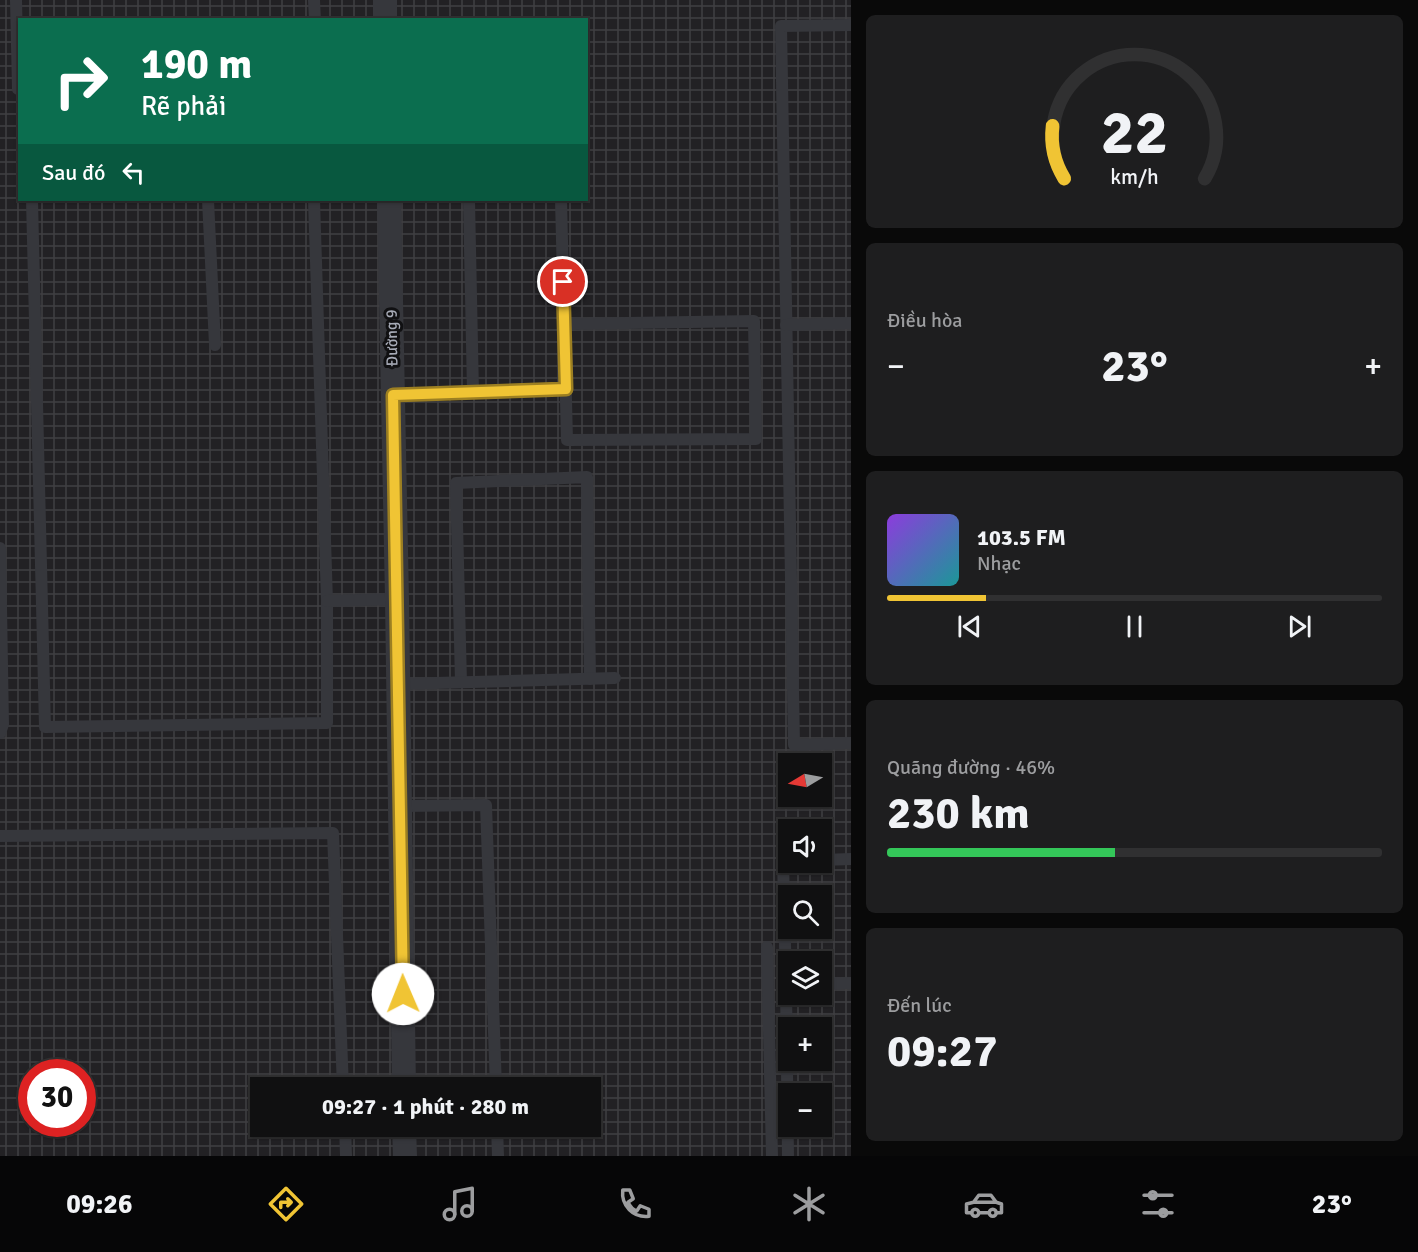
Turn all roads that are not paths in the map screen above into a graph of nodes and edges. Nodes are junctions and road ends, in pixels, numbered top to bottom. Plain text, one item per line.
1 (16, 0) edge
2 (314, 0) edge
3 (385, 0) edge
4 (315, 18) edge
5 (385, 18) edge
6 (851, 25) edge
7 (18, 89) edge
8 (32, 201) edge
9 (208, 201) edge
10 (314, 201) edge
11 (389, 201) edge
12 (469, 201) edge
13 (561, 201) edge
14 (851, 323) edge
15 (564, 324) junction
16 (786, 325) junction
17 (215, 345) dead end
18 (566, 389) junction
19 (473, 392) junction
20 (393, 395) junction
21 (0, 548) edge
22 (397, 599) junction
23 (327, 600) junction
24 (615, 678) dead end
25 (590, 679) junction
26 (461, 682) junction
27 (398, 684) junction
28 (0, 733) edge
29 (851, 743) edge
30 (400, 806) junction
31 (0, 836) edge
32 (851, 859) edge
33 (832, 860) edge
34 (783, 873) edge
35 (767, 947) dead end
36 (786, 951) edge
37 (851, 983) edge
38 (832, 984) edge
39 (787, 1005) edge
40 (343, 1077) edge
41 (404, 1077) edge
42 (496, 1077) edge
43 (345, 1137) edge
44 (404, 1137) edge
45 (497, 1137) edge
46 (346, 1156) edge
47 (405, 1156) edge
48 (498, 1156) edge
49 (772, 1156) edge
50 (788, 1156) edge

1 - 7 lane
2 - 4 lane
3 - 5 street
6 - 16 lane
8 - 23 lane
9 - 17 lane
10 - 23 lane
11 - 20 street, Đường 9
12 - 19 lane
13 - 15 lane
14 - 16 lane
15 - 18 lane
15 - 18 lane
16 - 29 lane
18 - 19 lane
19 - 20 lane
20 - 22 street, Đường 9
21 - 28 lane
22 - 23 lane
22 - 27 street, Đường 9
24 - 25 lane
25 - 26 lane
25 - 26 lane
26 - 27 lane
27 - 30 street, Đường 9
30 - 41 street, Đường 9
30 - 42 lane
31 - 40 lane
32 - 33 lane
34 - 36 lane
35 - 49 lane
37 - 38 lane
39 - 50 lane
43 - 46 lane
44 - 47 street
45 - 48 lane

